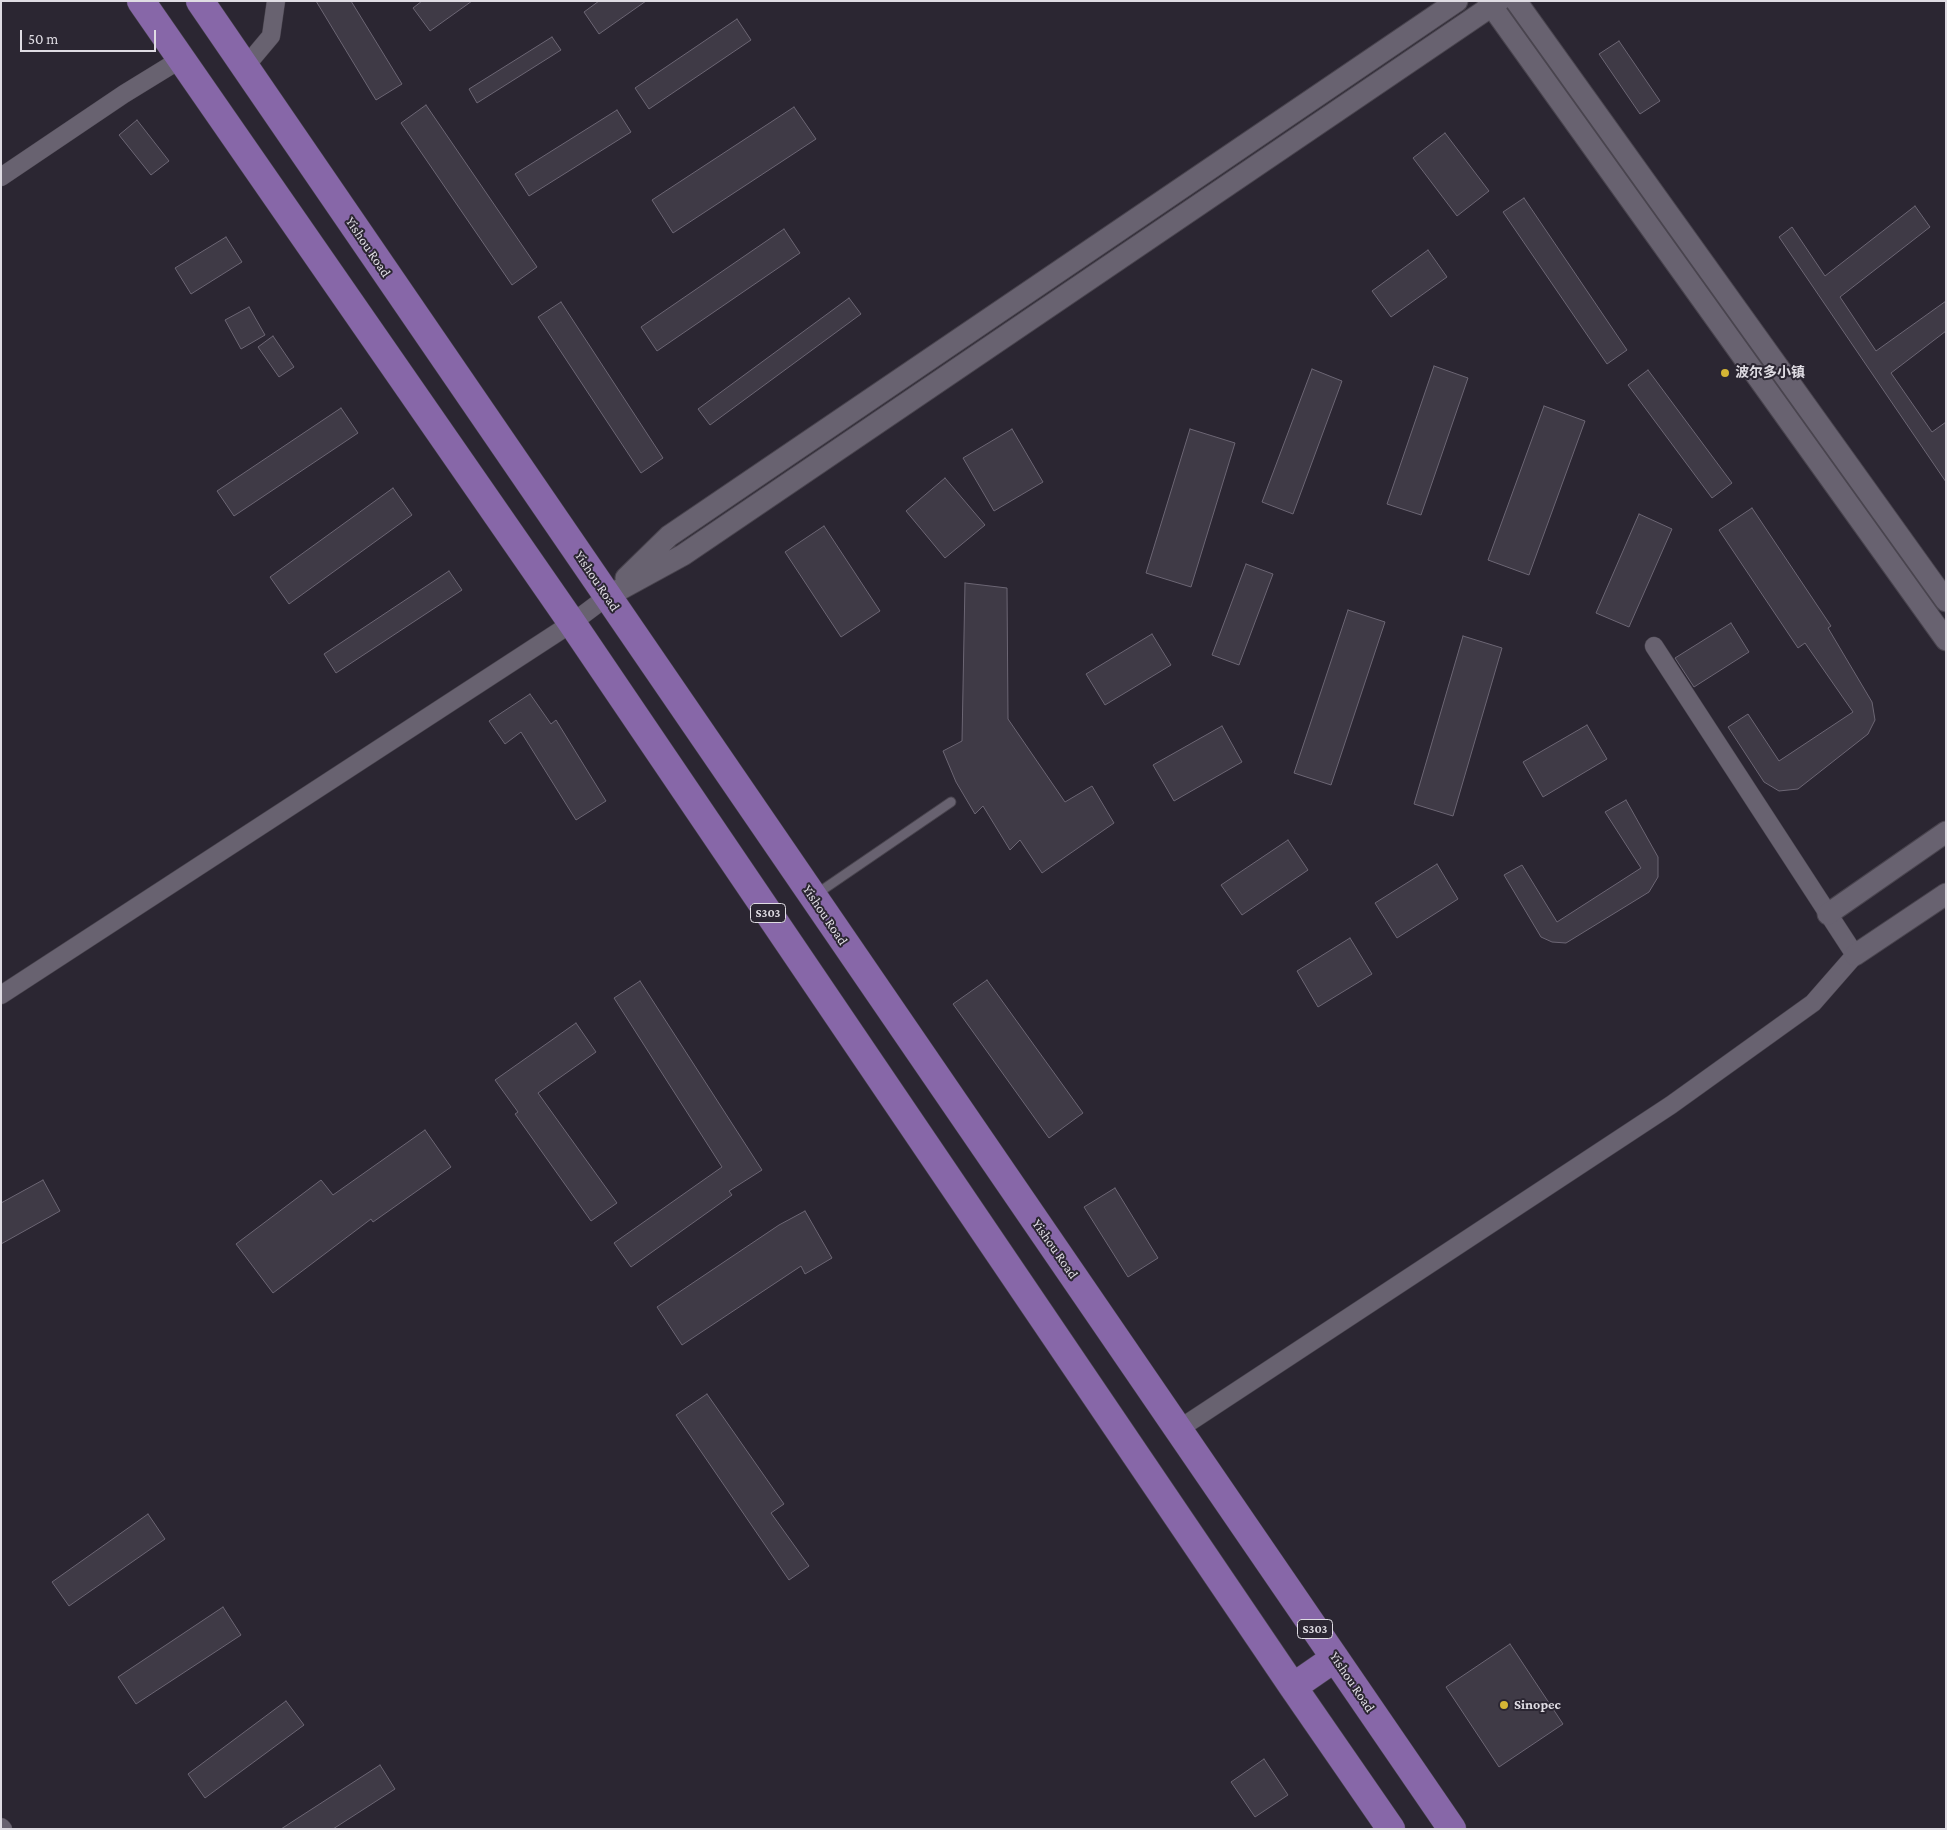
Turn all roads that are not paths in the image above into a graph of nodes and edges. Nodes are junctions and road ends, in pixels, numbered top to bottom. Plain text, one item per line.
1 (141, 1) edge
2 (200, 1) edge
3 (276, 1) edge
4 (1457, 1) edge
5 (1516, 1) edge
6 (1493, 3) edge
7 (181, 59) junction
8 (245, 67) junction
9 (1, 177) edge
10 (608, 596) junction
11 (1946, 601) edge
12 (572, 623) junction
13 (1946, 640) edge
14 (1654, 646) dead end
15 (950, 802) dead end
16 (1946, 832) edge
17 (1946, 894) edge
18 (812, 897) junction
19 (1828, 914) junction
20 (1855, 955) junction
21 (1, 995) edge
22 (1179, 1429) junction
23 (1335, 1658) junction
24 (1293, 1687) junction
25 (1391, 1829) edge
26 (1452, 1829) edge

1 - 7 main road, S303
2 - 8 main road, Yishou Road / S303
3 - 8 street
4 - 10 street
5 - 11 street
6 - 10 street
6 - 13 street
7 - 9 street
7 - 12 main road, S303
8 - 10 main road, Yishou Road / S303
10 - 12 street
10 - 18 main road, Yishou Road / S303
12 - 21 street
12 - 24 main road, S303
14 - 19 street
15 - 18 lane
16 - 19 street
17 - 20 street
18 - 22 main road, Yishou Road / S303
19 - 20 street
20 - 22 street
22 - 23 main road, Yishou Road / S303
23 - 24 main road
23 - 26 main road, Yishou Road / S303
24 - 25 main road, S303

